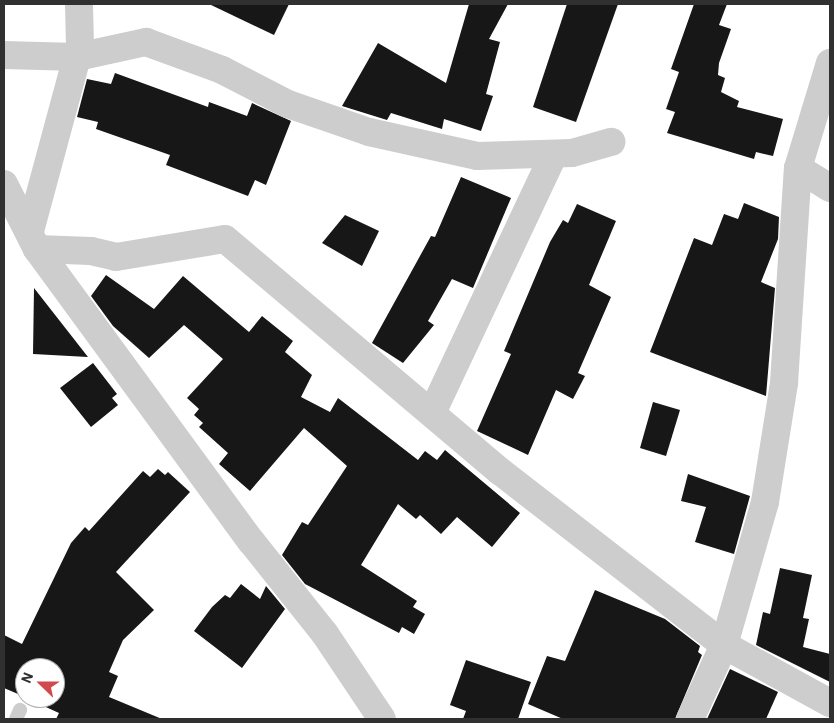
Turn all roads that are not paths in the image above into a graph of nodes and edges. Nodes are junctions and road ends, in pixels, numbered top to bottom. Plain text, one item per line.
1 (80, 4) edge
2 (4, 55) edge
3 (77, 57) junction
4 (830, 63) edge
5 (611, 142) dead end
6 (554, 154) junction
7 (798, 168) junction
8 (4, 184) edge
9 (830, 188) edge
10 (33, 240) junction
11 (432, 412) junction
12 (724, 645) junction
13 (830, 703) edge
14 (382, 719) edge
15 (690, 719) edge

1 - 3 street
2 - 3 street
3 - 6 street
3 - 10 street
4 - 7 street
5 - 6 street
6 - 11 street
7 - 9 street
7 - 12 street
8 - 10 street
10 - 11 street
10 - 14 street
11 - 12 street
12 - 13 street
12 - 15 street

